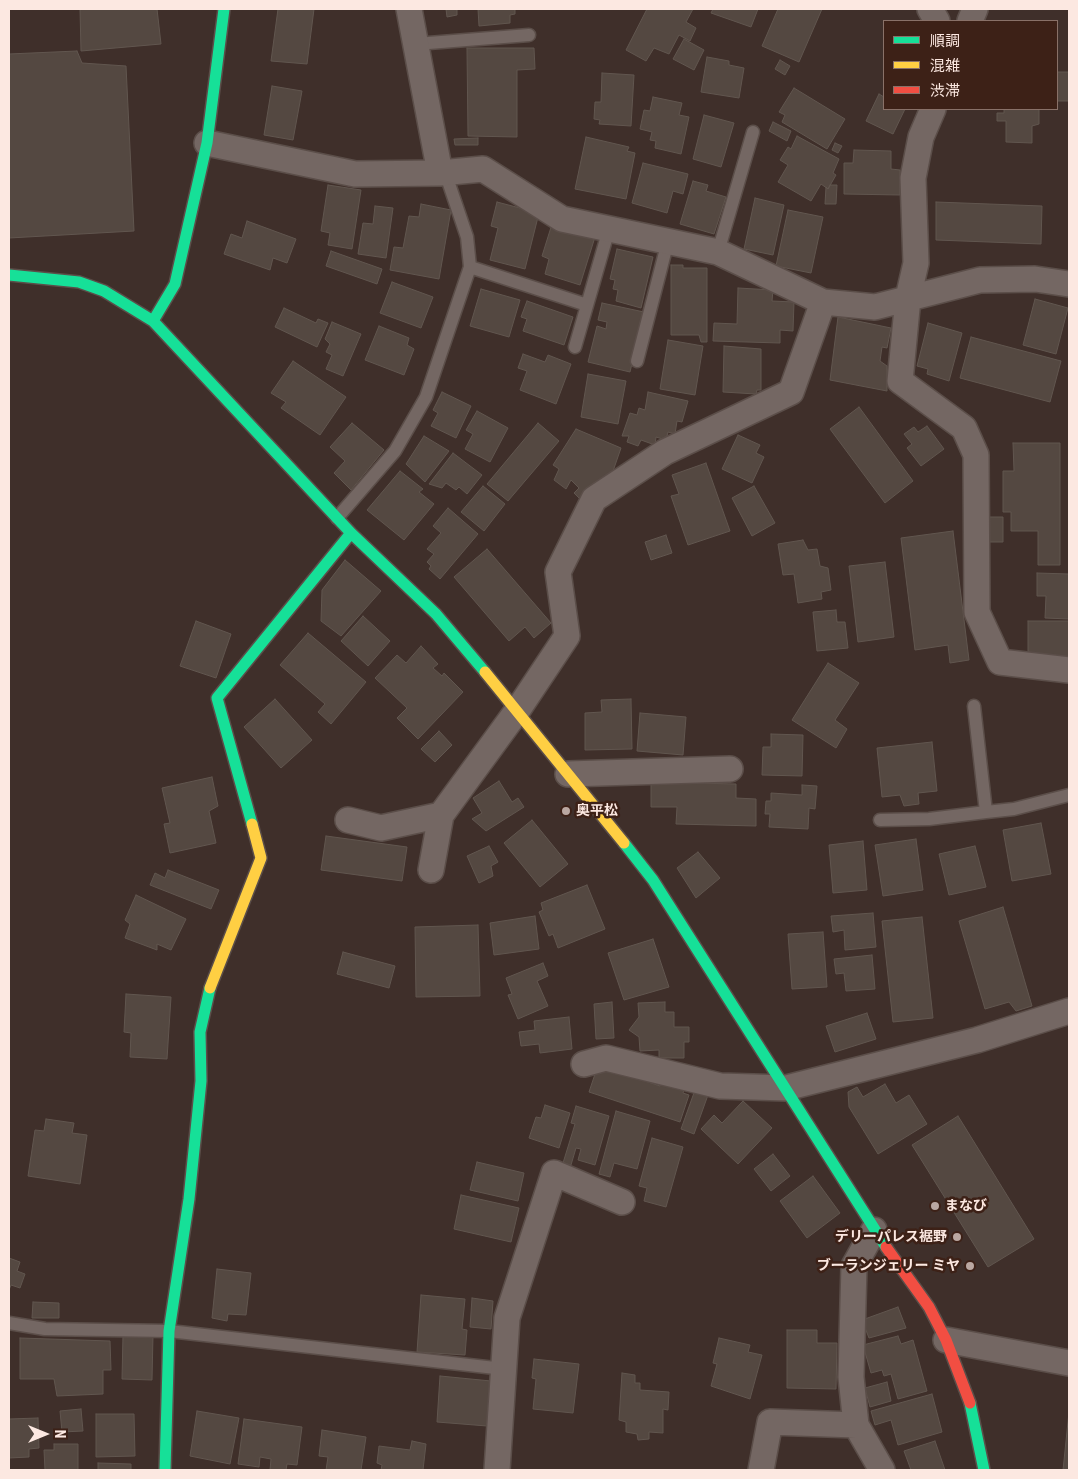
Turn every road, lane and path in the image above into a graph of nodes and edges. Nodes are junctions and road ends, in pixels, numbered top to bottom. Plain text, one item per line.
1 (224, 9) edge
2 (409, 9) edge
3 (930, 9) edge
4 (936, 20) edge
5 (529, 35) dead end
6 (416, 44) junction
7 (933, 110) edge
8 (753, 132) dead end
9 (207, 144) junction
10 (442, 173) junction
11 (609, 229) junction
12 (668, 241) junction
13 (718, 252) junction
14 (470, 267) junction
15 (9, 275) edge
16 (1069, 284) edge
17 (908, 298) junction
18 (823, 302) junction
19 (587, 305) junction
20 (153, 321) junction
21 (575, 347) dead end
22 (637, 361) dead end
23 (337, 518) junction
24 (351, 533) junction
25 (1069, 670) edge
26 (974, 706) dead end
27 (517, 712) junction
28 (730, 769) dead end
29 (568, 774) junction
30 (1069, 795) edge
31 (986, 812) junction
32 (441, 815) junction
33 (348, 820) dead end
34 (880, 820) dead end
35 (431, 870) dead end
36 (1069, 1011) edge
37 (584, 1064) dead end
38 (786, 1088) junction
39 (622, 1202) dead end
40 (874, 1230) junction
41 (9, 1323) edge
42 (169, 1331) junction
43 (946, 1340) junction
44 (1069, 1363) edge
45 (504, 1369) junction
46 (856, 1425) junction
47 (165, 1470) edge
48 (497, 1470) edge
49 (761, 1470) edge
50 (882, 1470) edge
51 (984, 1470) edge

1 - 9 street
2 - 6 street
3 - 4 street
5 - 6 lane
6 - 10 street
7 - 17 street
8 - 13 lane
9 - 10 street
9 - 20 street
10 - 11 street
10 - 14 lane
11 - 12 street
11 - 19 lane
12 - 13 street
12 - 22 lane
13 - 18 street
14 - 19 lane
14 - 23 lane
15 - 20 street
16 - 17 street
17 - 18 street
17 - 25 street
18 - 27 street
19 - 21 lane
20 - 23 street
23 - 24 street
24 - 27 street
24 - 42 street
26 - 31 lane
27 - 29 street
27 - 32 street
28 - 29 street
29 - 38 street
30 - 31 lane
31 - 34 lane
32 - 33 street
32 - 35 street
36 - 38 street
37 - 38 street
38 - 40 street
39 - 45 street
40 - 43 street
40 - 46 street
41 - 42 lane
42 - 45 lane
42 - 47 street
43 - 44 street
43 - 51 street
45 - 48 street
46 - 49 street
46 - 50 street

